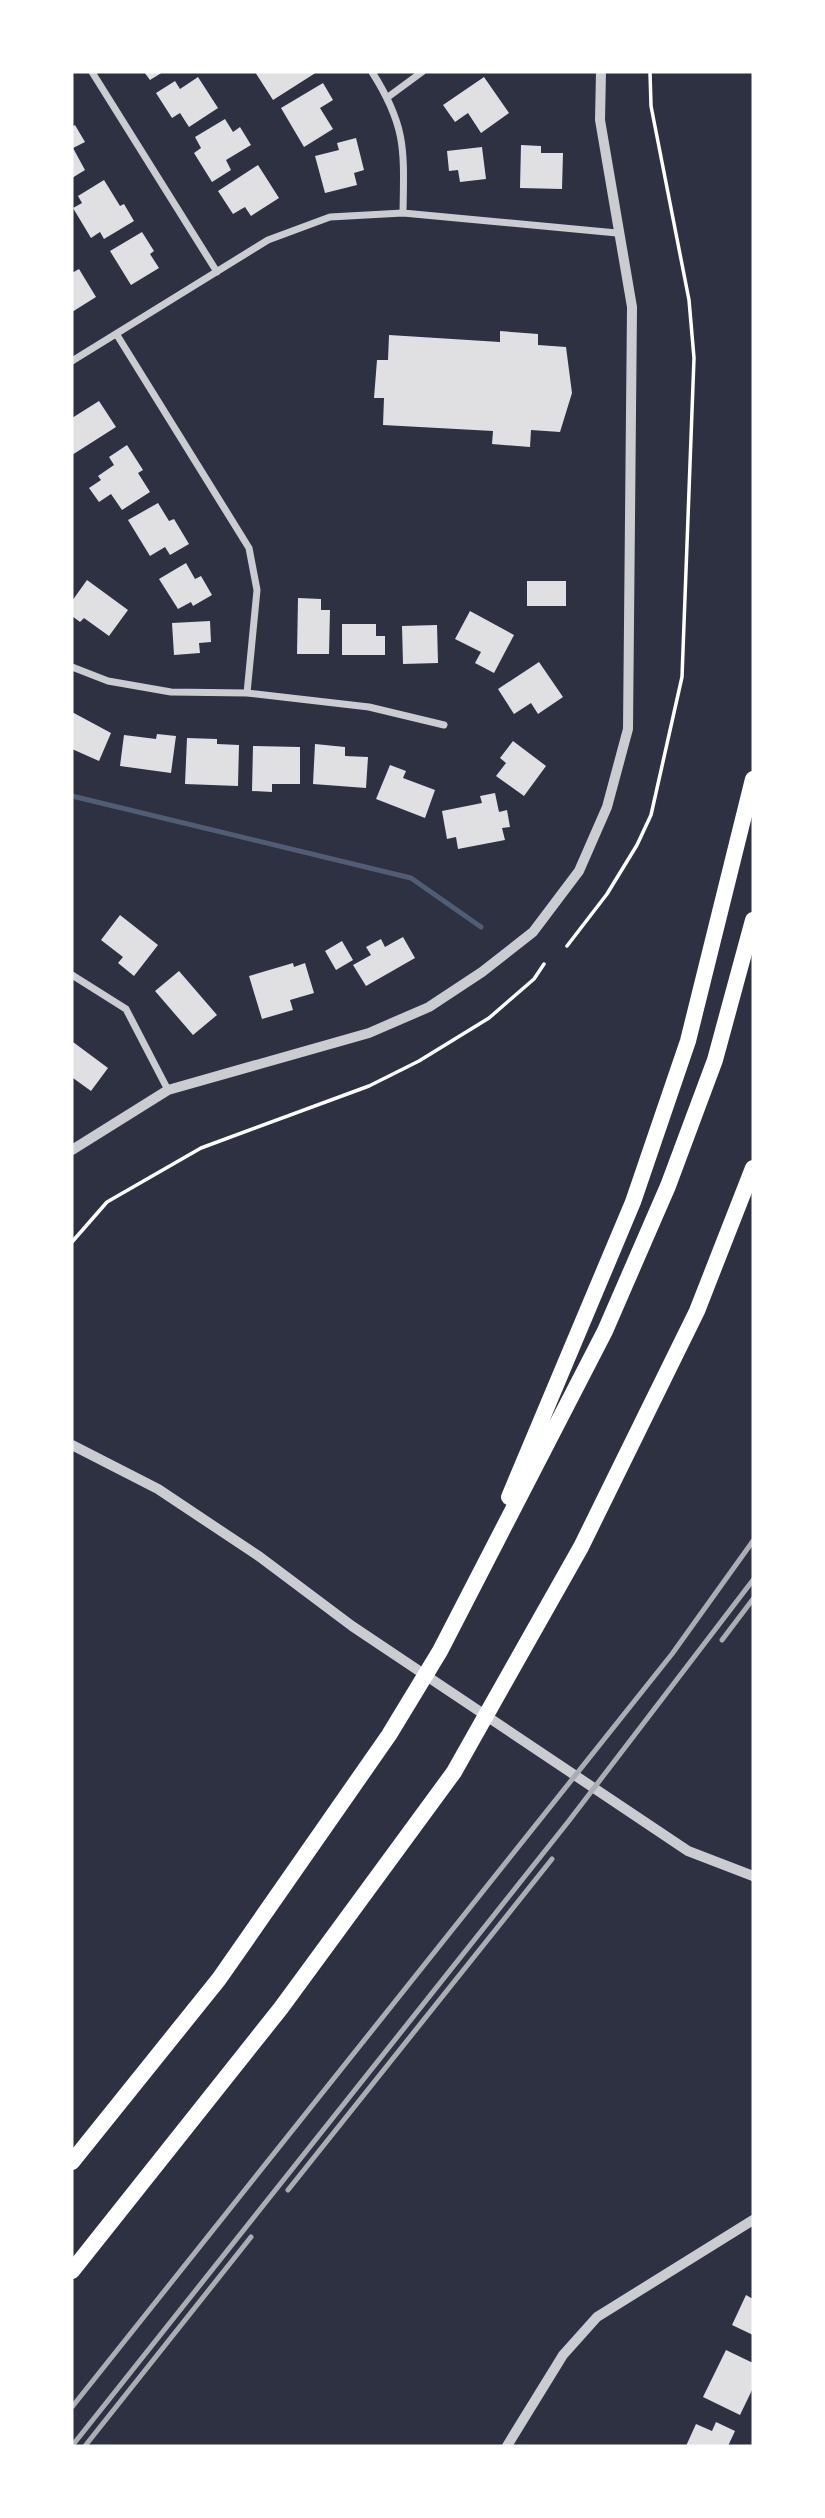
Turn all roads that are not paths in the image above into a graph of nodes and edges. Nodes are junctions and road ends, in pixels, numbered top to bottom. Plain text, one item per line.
1 (92, 72) edge
2 (372, 72) edge
3 (422, 72) edge
4 (601, 72) edge
5 (388, 97) junction
6 (403, 213) junction
7 (617, 233) junction
8 (217, 272) junction
9 (117, 335) junction
10 (72, 361) edge
11 (72, 667) edge
12 (247, 693) junction
13 (444, 725) dead end
14 (753, 779) edge
15 (753, 920) edge
16 (72, 975) edge
17 (168, 1090) junction
18 (72, 1150) edge
19 (753, 1168) edge
20 (72, 1445) edge
21 (461, 1611) junction
22 (753, 1876) edge
23 (72, 2162) edge
24 (753, 2220) edge
25 (72, 2271) edge
26 (507, 2446) edge

1 - 8 street
2 - 5 street
3 - 5 street
4 - 7 street
5 - 6 street
6 - 7 street
6 - 8 street
7 - 17 street
8 - 9 street
9 - 10 street
9 - 12 street
11 - 12 street
12 - 13 street
14 - 21 highway
15 - 21 highway
16 - 17 street
17 - 18 street
19 - 25 highway
20 - 22 street
21 - 23 highway
24 - 26 street

